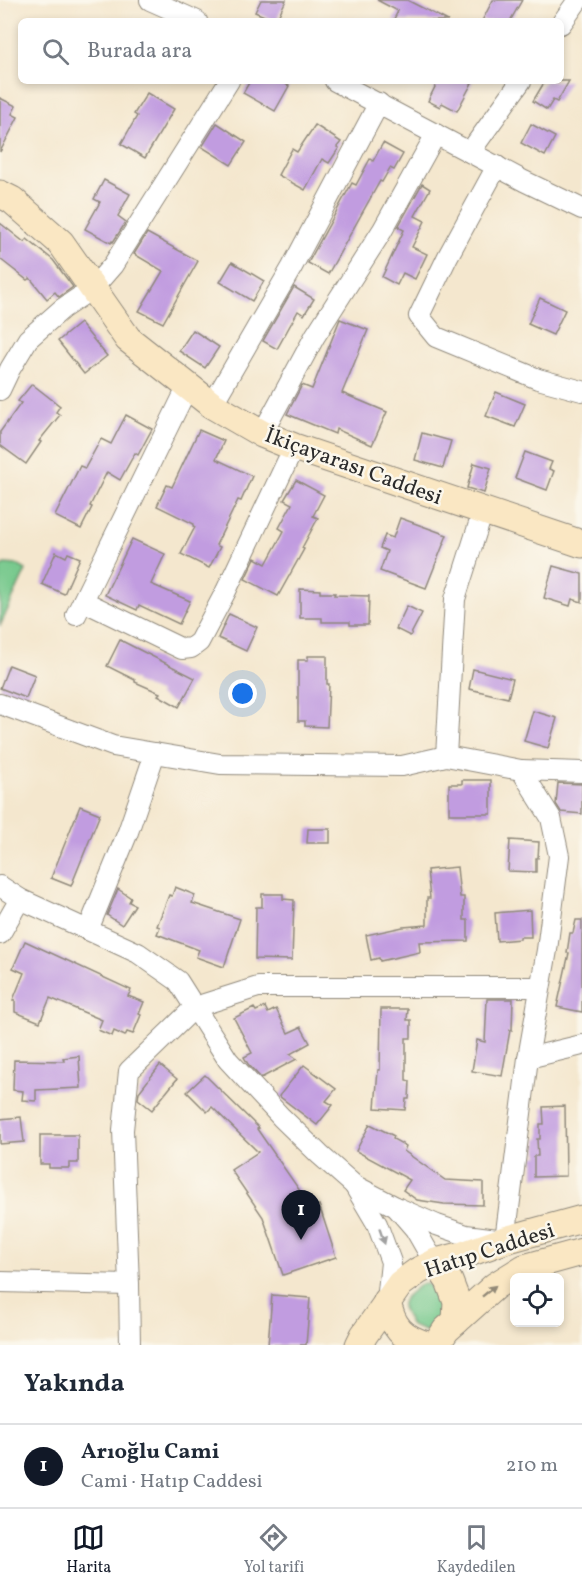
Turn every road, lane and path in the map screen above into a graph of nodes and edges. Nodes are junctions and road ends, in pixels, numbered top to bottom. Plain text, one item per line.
1 (150, 0) edge
2 (578, 0) edge
3 (190, 18) edge
4 (564, 20) edge
5 (227, 84) edge
6 (341, 84) edge
7 (518, 84) edge
8 (379, 103) junction
9 (436, 134) junction
10 (470, 152) junction
11 (497, 166) junction
12 (0, 194) edge
13 (582, 209) edge
14 (93, 288) junction
15 (188, 386) junction
16 (0, 390) edge
17 (582, 391) edge
18 (212, 405) junction
19 (262, 434) junction
20 (294, 447) junction
21 (483, 511) junction
22 (582, 544) edge
23 (0, 704) edge
24 (155, 753) junction
25 (446, 756) junction
26 (521, 770) junction
27 (582, 772) edge
28 (0, 886) edge
29 (20, 899) junction
30 (88, 930) junction
31 (0, 934) edge
32 (539, 987) junction
33 (195, 1007) junction
34 (582, 1045) edge
35 (528, 1058) junction
36 (354, 1185) junction
37 (396, 1207) junction
38 (582, 1219) edge
39 (505, 1240) junction
40 (582, 1252) edge
41 (436, 1262) junction
42 (0, 1282) edge
43 (129, 1285) junction
44 (387, 1302) junction
45 (443, 1337) edge
46 (130, 1345) edge
47 (359, 1345) edge

1 - 3 street
2 - 4 street
5 - 14 street
6 - 8 street
7 - 10 street
8 - 9 street
8 - 18 street
9 - 10 street
9 - 19 street
10 - 11 street
11 - 13 street
11 - 17 street
12 - 14 street, İkiçayarası Caddesi
14 - 15 street, İkiçayarası Caddesi
14 - 16 street
15 - 18 street, İkiçayarası Caddesi
15 - 20 street
18 - 19 street, İkiçayarası Caddesi
19 - 20 street, İkiçayarası Caddesi
20 - 21 street, İkiçayarası Caddesi
21 - 22 street, İkiçayarası Caddesi
21 - 25 street
23 - 24 street
24 - 25 street
24 - 30 street
25 - 26 street
26 - 27 street
26 - 32 street
28 - 29 street
29 - 30 street
29 - 31 street
30 - 33 street
32 - 33 street
32 - 35 street
33 - 36 street
33 - 43 street
34 - 35 street
35 - 39 street
36 - 37 street
36 -> 44 street
37 - 39 street
37 - 41 street
38 - 39 street, Hatıp Caddesi
39 - 41 street, Hatıp Caddesi
45 -> 40 street, Hatıp Caddesi
41 - 44 street, Hatıp Caddesi
41 - 45 street
42 - 43 street
43 - 46 street
44 - 45 street
44 - 47 street, Hatıp Caddesi

